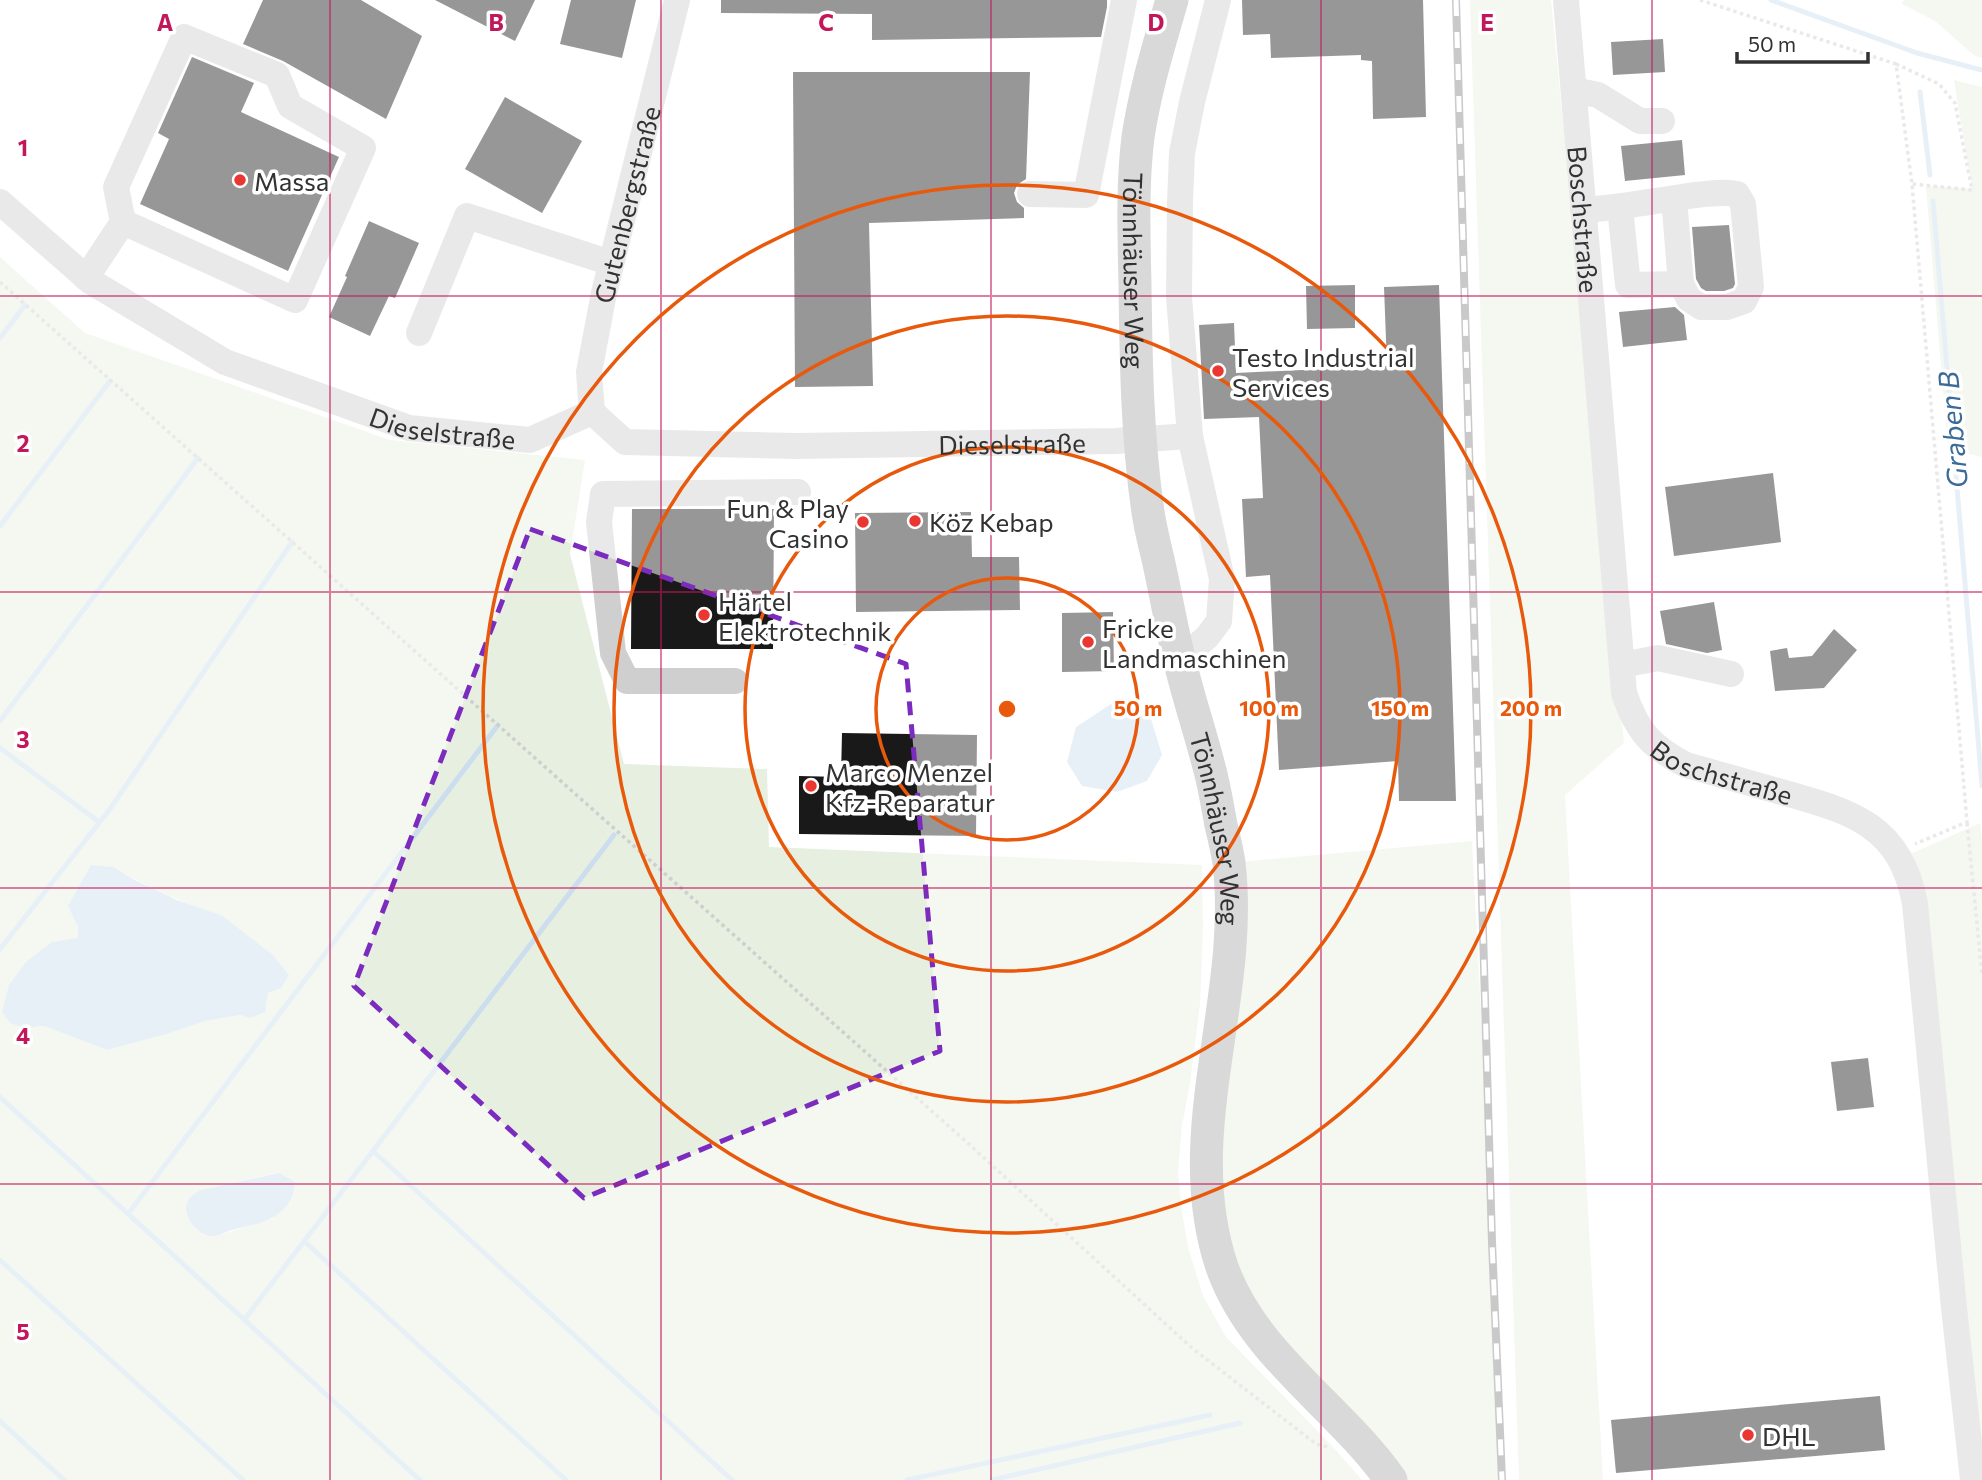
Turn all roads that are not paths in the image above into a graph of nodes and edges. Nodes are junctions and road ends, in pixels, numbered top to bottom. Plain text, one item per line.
1 (677, 0) edge
2 (1124, 0) edge
3 (1172, 0) edge
4 (1217, 0) edge
5 (1566, 0) edge
6 (1574, 90) junction
7 (1662, 121) dead end
8 (1030, 194) dead end
9 (1674, 198) junction
10 (0, 202) edge
11 (1620, 207) junction
12 (1583, 210) junction
13 (123, 222) junction
14 (611, 263) junction
15 (86, 278) junction
16 (1681, 284) junction
17 (419, 333) dead end
18 (592, 412) junction
19 (1190, 436) junction
20 (1140, 440) junction
21 (798, 492) dead end
22 (1180, 661) junction
23 (1622, 665) junction
24 (1731, 674) dead end
25 (735, 681) dead end
26 (1391, 1480) edge
27 (1973, 1480) edge

1 - 14 street, Gutenbergstraße
2 - 8 street
3 - 20 main road, Tönnhäuser Weg
4 - 19 street
5 - 6 street, Boschstraße
6 - 7 street
6 - 12 street, Boschstraße
9 - 11 street
9 - 16 street
9 - 16 street
10 - 15 street, Dieselstraße
11 - 12 street
11 - 16 street
12 - 23 street, Boschstraße
13 - 13 street
13 - 15 street
14 - 17 street
14 - 18 street, Gutenbergstraße
15 - 18 street, Dieselstraße
18 - 20 street, Dieselstraße
19 - 20 street, Dieselstraße
19 - 22 street
20 - 22 main road, Tönnhäuser Weg
21 - 25 street
22 - 26 main road, Tönnhäuser Weg
23 - 24 street
23 - 27 street, Boschstraße

